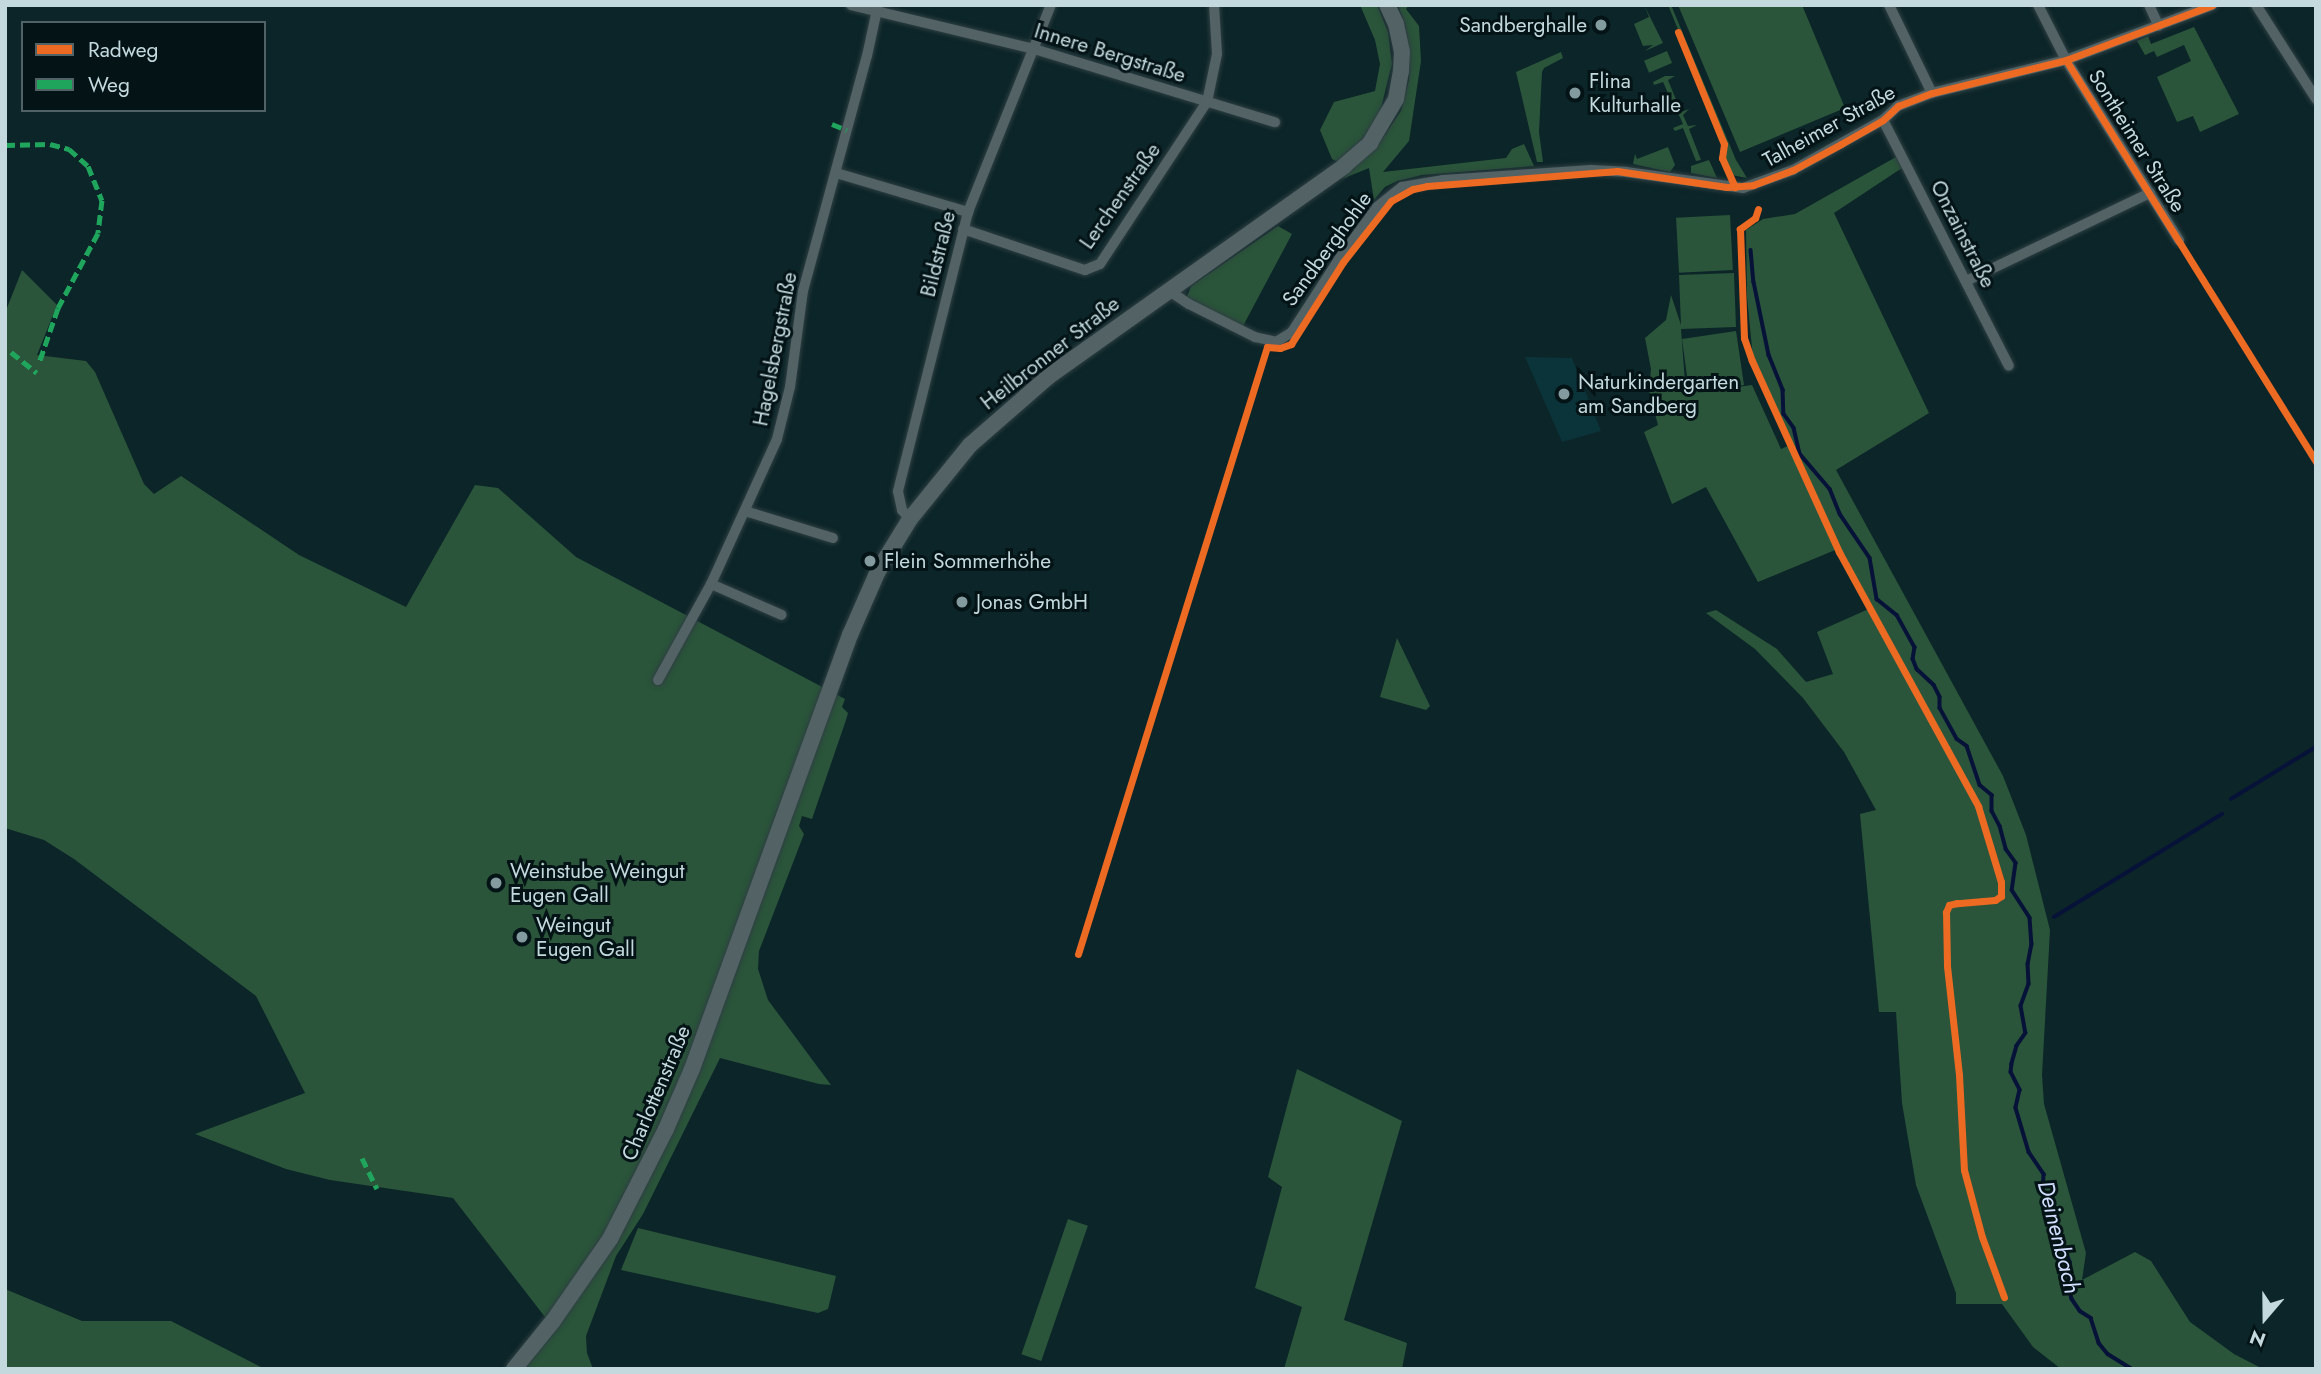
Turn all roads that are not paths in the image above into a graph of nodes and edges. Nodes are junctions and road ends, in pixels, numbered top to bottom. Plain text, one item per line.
1 (851, 5) edge
2 (1051, 5) edge
3 (1214, 5) edge
4 (1387, 5) edge
5 (1889, 5) edge
6 (2038, 5) edge
7 (2149, 5) edge
8 (2211, 5) edge
9 (2256, 5) edge
10 (877, 9) edge
11 (2158, 26) junction
12 (1034, 49) junction
13 (2066, 60) junction
14 (1932, 93) junction
15 (2316, 99) edge
16 (1207, 102) junction
17 (1883, 120) junction
18 (1275, 122) dead end
19 (1617, 171) joint
20 (836, 173) junction
21 (2150, 192) junction
22 (968, 212) junction
23 (963, 229) junction
24 (2179, 240) dead end
25 (1966, 281) junction
26 (1168, 290) junction
27 (2009, 366) dead end
28 (745, 511) junction
29 (910, 519) junction
30 (833, 538) dead end
31 (711, 584) junction
32 (782, 615) dead end
33 (659, 680) dead end
34 (785, 807) joint
35 (514, 1369) edge

1 - 10 street, Innere Bergstraße
2 - 12 street, Bildstraße
3 - 16 street
4 - 26 main road, Heilbronner Straße
5 - 14 street
6 - 13 street, Sontheimer Straße
7 - 11 street
8 - 11 street, Talheimer Straße
9 - 15 street
10 - 12 street, Innere Bergstraße
10 - 20 street, Hagelsbergstraße
11 - 13 street, Talheimer Straße
12 - 16 street, Innere Bergstraße
12 - 22 street, Bildstraße
13 - 14 street, Talheimer Straße
13 - 21 street, Sontheimer Straße
14 - 17 street, Talheimer Straße
16 - 18 street, Innere Bergstraße
16 - 23 street, Lerchenstraße
17 - 19 street, Talheimer Straße
17 - 25 street, Onzainstraße
19 - 26 street, Sandberghohle
20 - 22 street
20 - 28 street, Hagelsbergstraße
21 - 24 street, Sontheimer Straße
21 - 25 street
22 - 23 street, Bildstraße
23 - 29 street, Bildstraße
25 - 27 street, Onzainstraße
26 - 29 main road, Heilbronner Straße
28 - 30 street
28 - 31 street, Hagelsbergstraße
29 - 34 main road, Heilbronner Straße
31 - 32 street
31 - 33 street, Hagelsbergstraße
34 - 35 main road, Charlottenstraße

